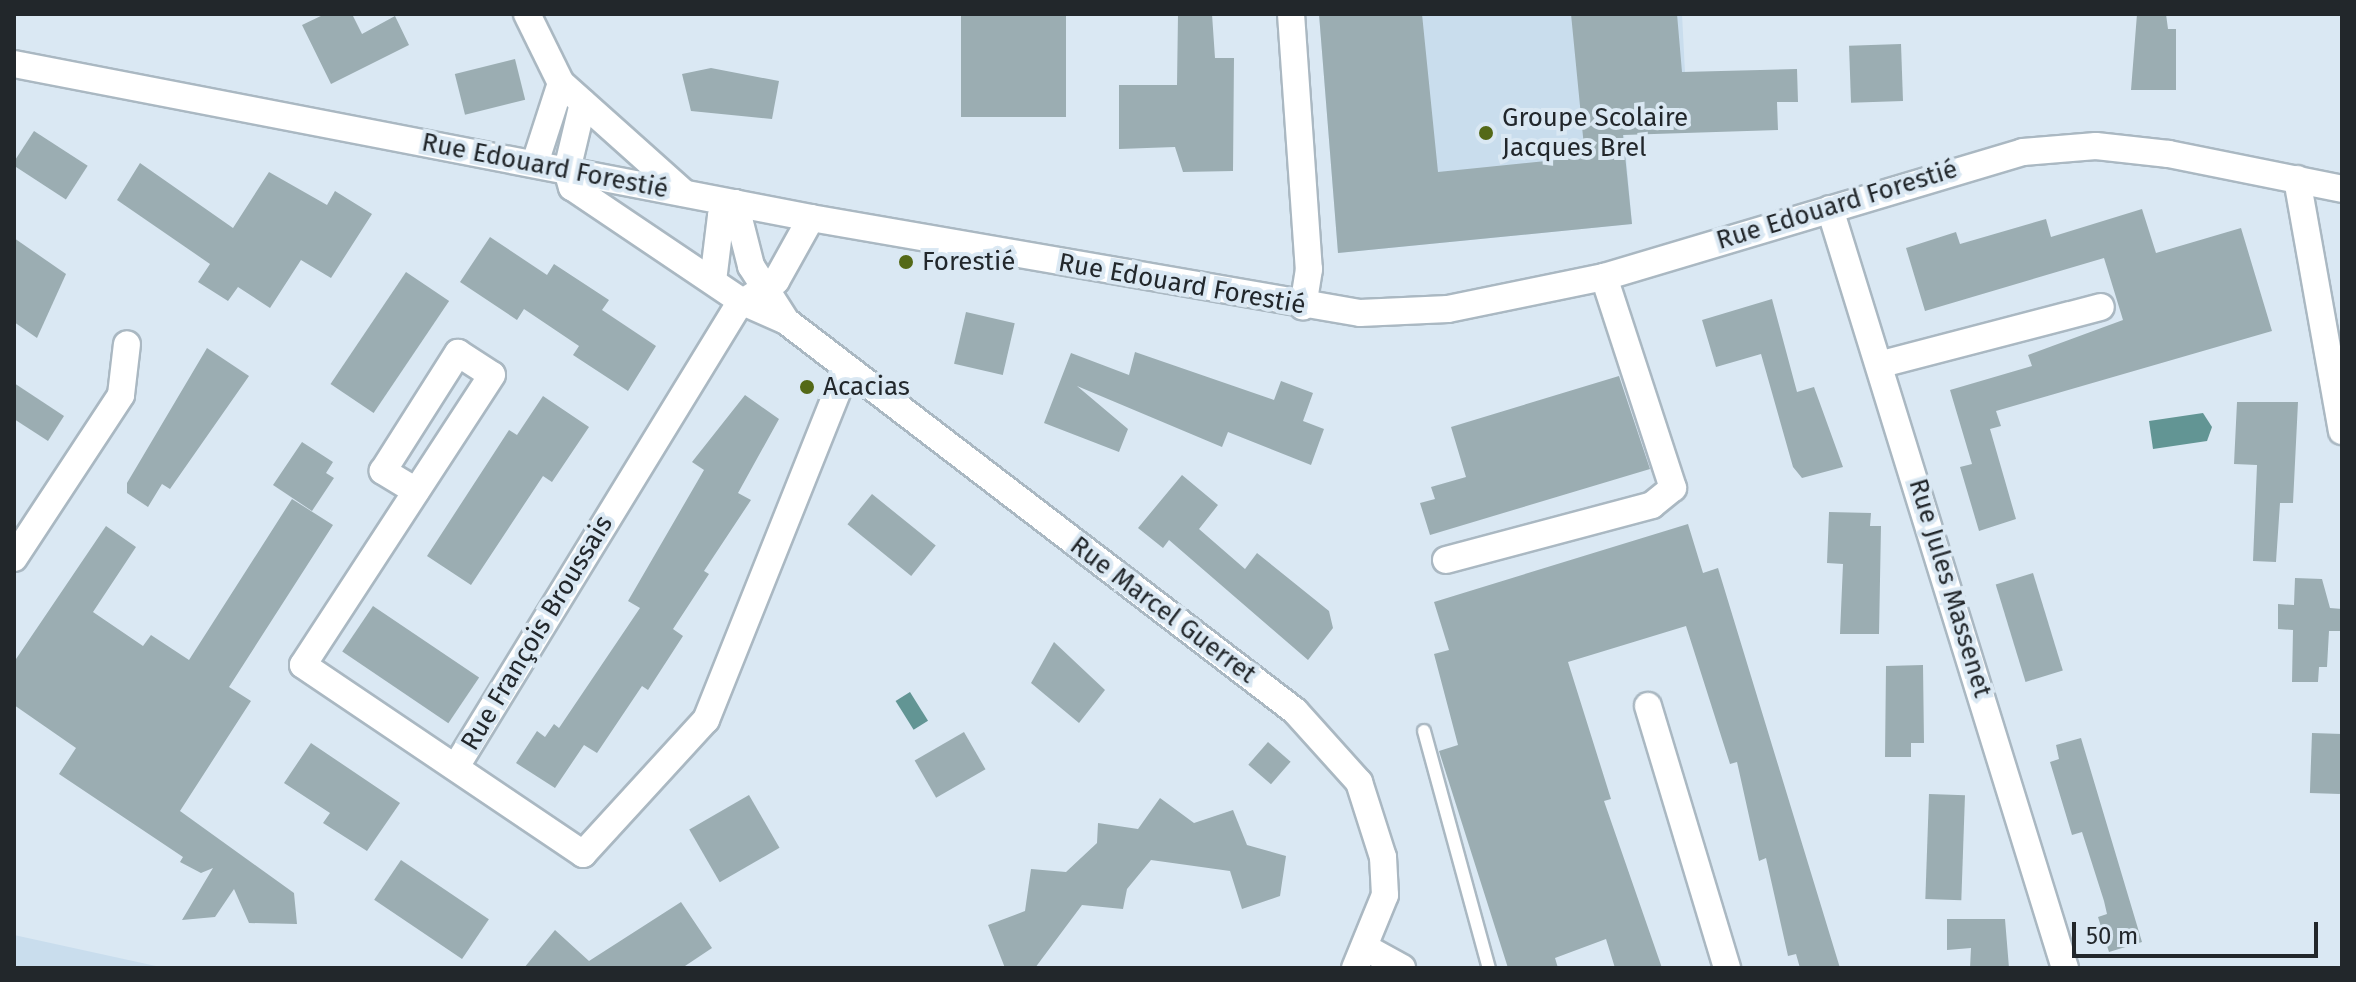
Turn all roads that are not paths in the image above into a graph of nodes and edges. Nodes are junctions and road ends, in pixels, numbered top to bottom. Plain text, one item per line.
1 (527, 14) edge
2 (1291, 14) edge
3 (14, 64) edge
4 (561, 83) junction
5 (583, 103) junction
6 (535, 163) junction
7 (567, 170) junction
8 (2297, 179) junction
9 (2342, 189) edge
10 (684, 193) junction
11 (735, 203) junction
12 (1830, 209) junction
13 (811, 218) junction
14 (1604, 277) junction
15 (713, 281) junction
16 (765, 291) junction
17 (741, 301) junction
18 (1303, 307) junction
19 (2101, 307) dead end
20 (786, 321) junction
21 (127, 344) dead end
22 (1882, 364) junction
23 (847, 368) junction
24 (2342, 431) edge
25 (416, 491) junction
26 (22, 526) edge
27 (14, 558) edge
28 (1446, 560) dead end
29 (1648, 706) dead end
30 (1424, 731) dead end
31 (457, 765) junction
32 (1361, 958) edge
33 (1402, 968) edge
34 (1489, 968) edge
35 (1727, 968) edge
36 (2065, 968) edge

1 - 4 street
2 - 18 street
3 - 6 street, Rue Edouard Forestié
4 - 5 street
4 - 6 street
5 - 7 street
5 - 10 street
6 - 7 street, Rue Edouard Forestié
7 - 10 street, Rue Edouard Forestié
7 - 15 street, Rue Marcel Guerret
8 - 9 street, Rue Edouard Forestié
8 - 12 street, Rue Edouard Forestié
8 - 24 street
10 - 11 street, Rue Edouard Forestié
11 - 13 street, Rue Edouard Forestié
11 - 15 street
11 - 16 street, Rue Marcel Guerret
12 - 14 street, Rue Edouard Forestié
12 - 22 street, Rue Jules Massenet
13 - 16 street
13 - 18 street, Rue Edouard Forestié
14 - 18 street, Rue Edouard Forestié
14 - 28 street
15 - 17 street, Rue Marcel Guerret
16 - 17 street
16 - 20 street, Rue Marcel Guerret
17 - 20 street, Rue Marcel Guerret
17 - 31 street, Rue François Broussais
19 - 22 street
20 - 23 street, Rue Marcel Guerret
21 - 26 street
22 - 36 street, Rue Jules Massenet
23 - 31 street, Rue François Broussais
23 - 32 street, Rue Marcel Guerret
25 - 25 street
25 - 31 street
26 - 27 street
29 - 35 street
30 - 34 lane
32 - 33 street, Rue Marcel Guerret

